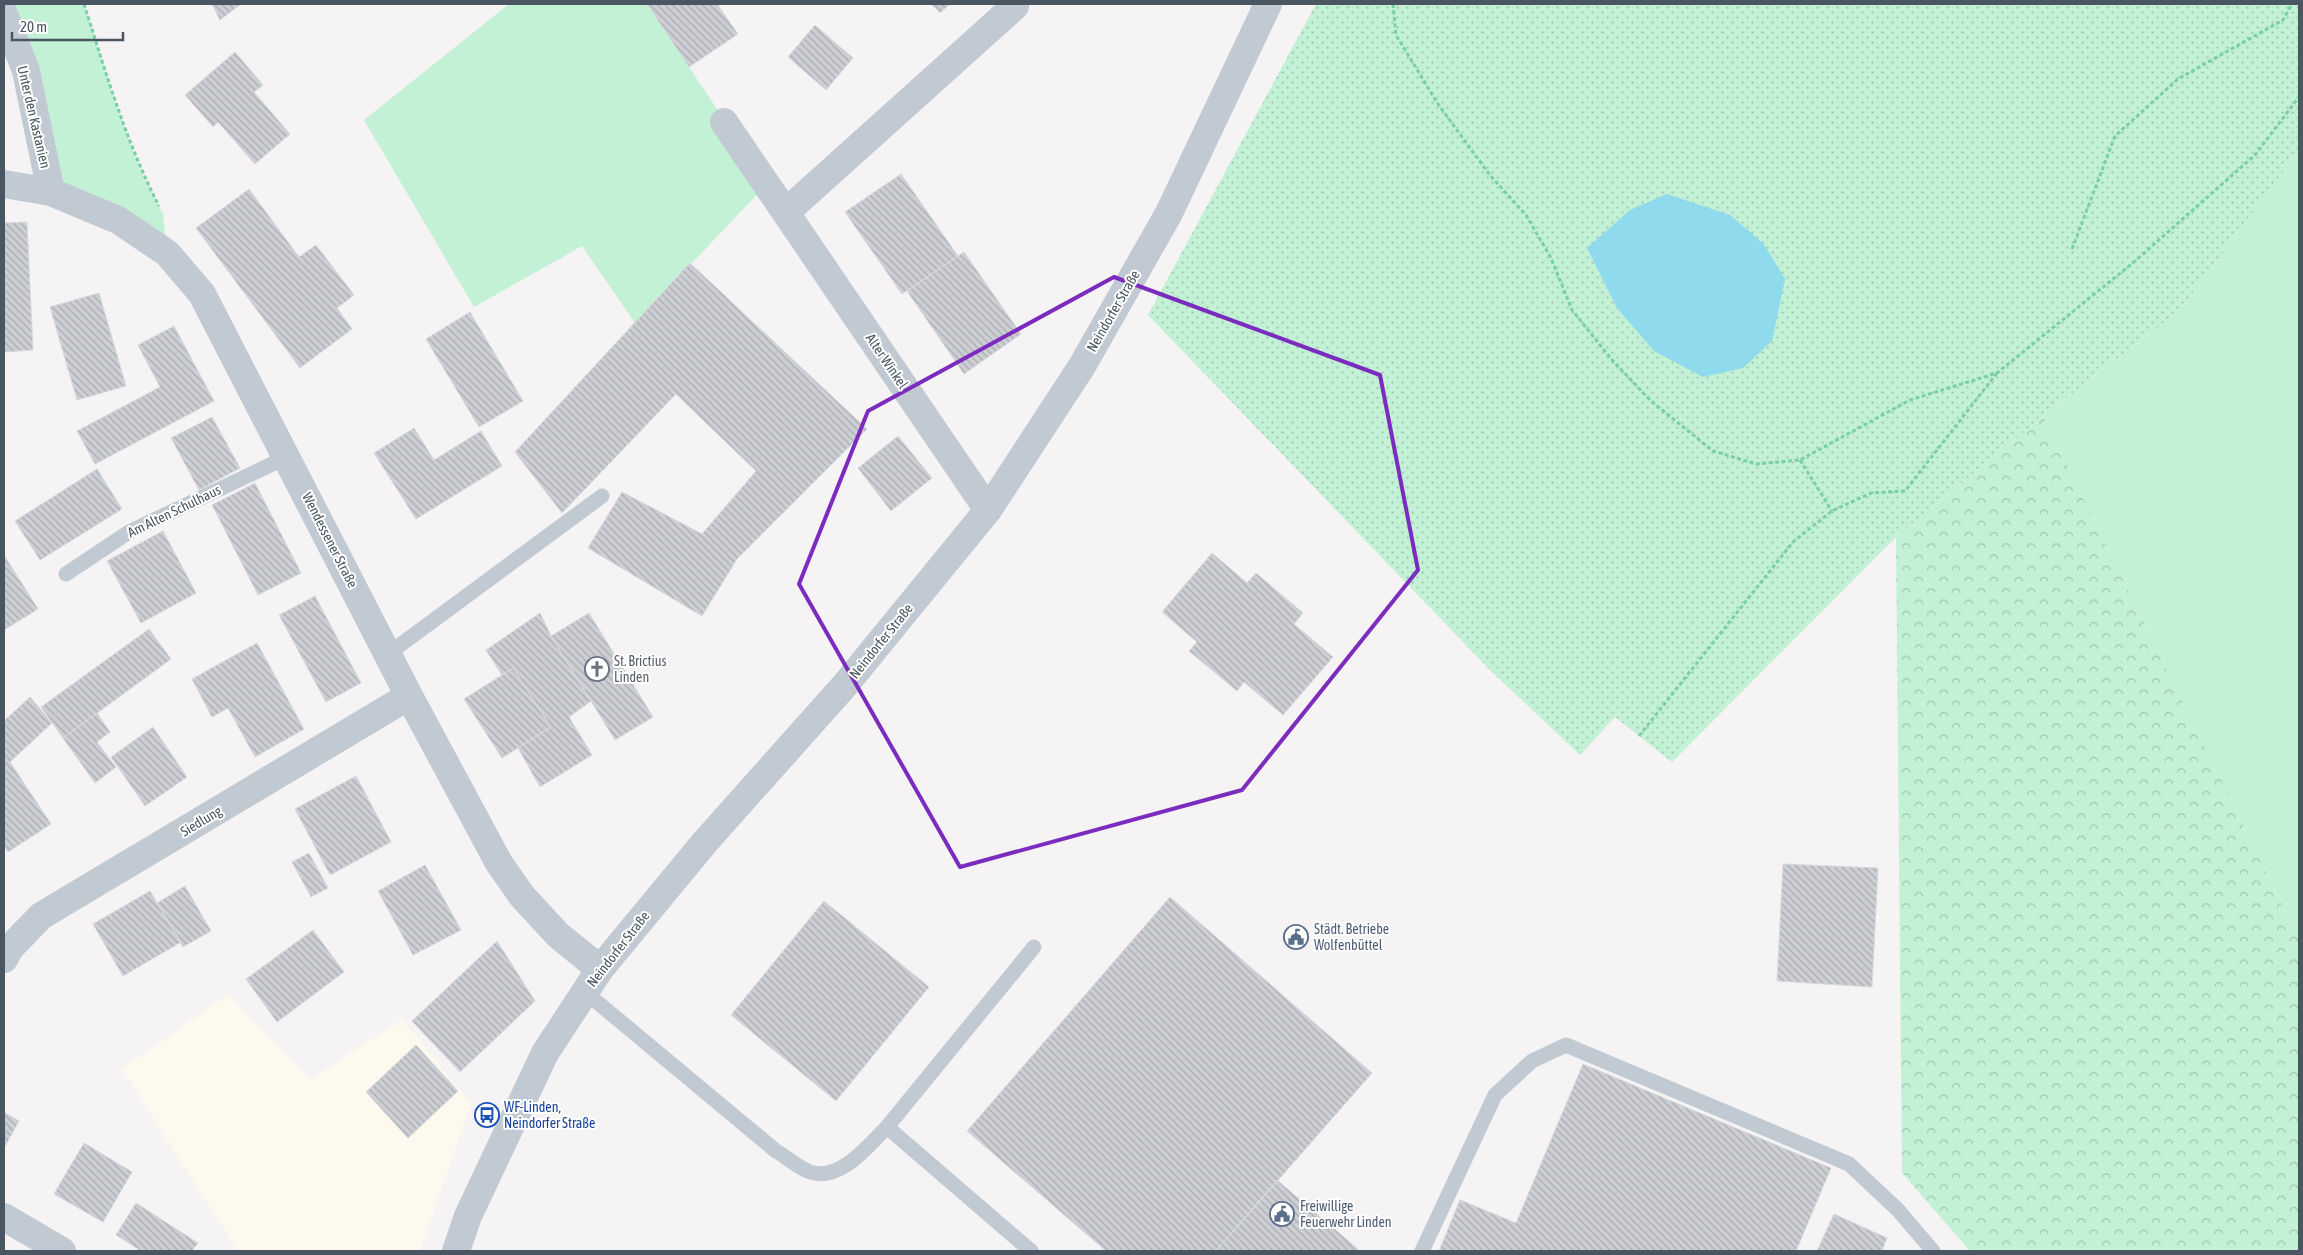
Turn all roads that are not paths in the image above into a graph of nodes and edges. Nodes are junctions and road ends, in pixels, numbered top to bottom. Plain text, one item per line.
1 (1268, 4) edge
2 (1015, 6) dead end
3 (4, 14) edge
4 (724, 122) dead end
5 (4, 184) edge
6 (51, 192) junction
7 (786, 212) junction
8 (287, 457) junction
9 (602, 496) dead end
10 (988, 510) junction
11 (66, 574) dead end
12 (388, 654) junction
13 (410, 696) junction
14 (1034, 948) dead end
15 (4, 959) edge
16 (600, 969) junction
17 (585, 992) junction
18 (887, 1127) junction
19 (4, 1217) edge
20 (62, 1251) edge
21 (456, 1251) edge
22 (1031, 1251) edge
23 (1422, 1251) edge
24 (1933, 1251) edge

1 - 10 street, Neindorfer Straße
2 - 7 street
3 - 6 street, Unter den Kastanien
4 - 7 street, Alter Winkel
5 - 6 street, Wendessener Straße
6 - 8 street, Wendessener Straße
7 - 10 street, Alter Winkel
8 - 11 lane, Am Alten Schulhaus
8 - 12 street, Wendessener Straße
9 - 12 lane
10 - 16 street, Neindorfer Straße
12 - 13 street, Wendessener Straße
13 - 15 street, Siedlung
13 - 16 street, Wendessener Straße
14 - 18 lane
16 - 17 street, Neindorfer Straße
17 - 18 lane
17 - 21 street, Neindorfer Straße
18 - 22 lane
19 - 20 street
23 - 24 lane

